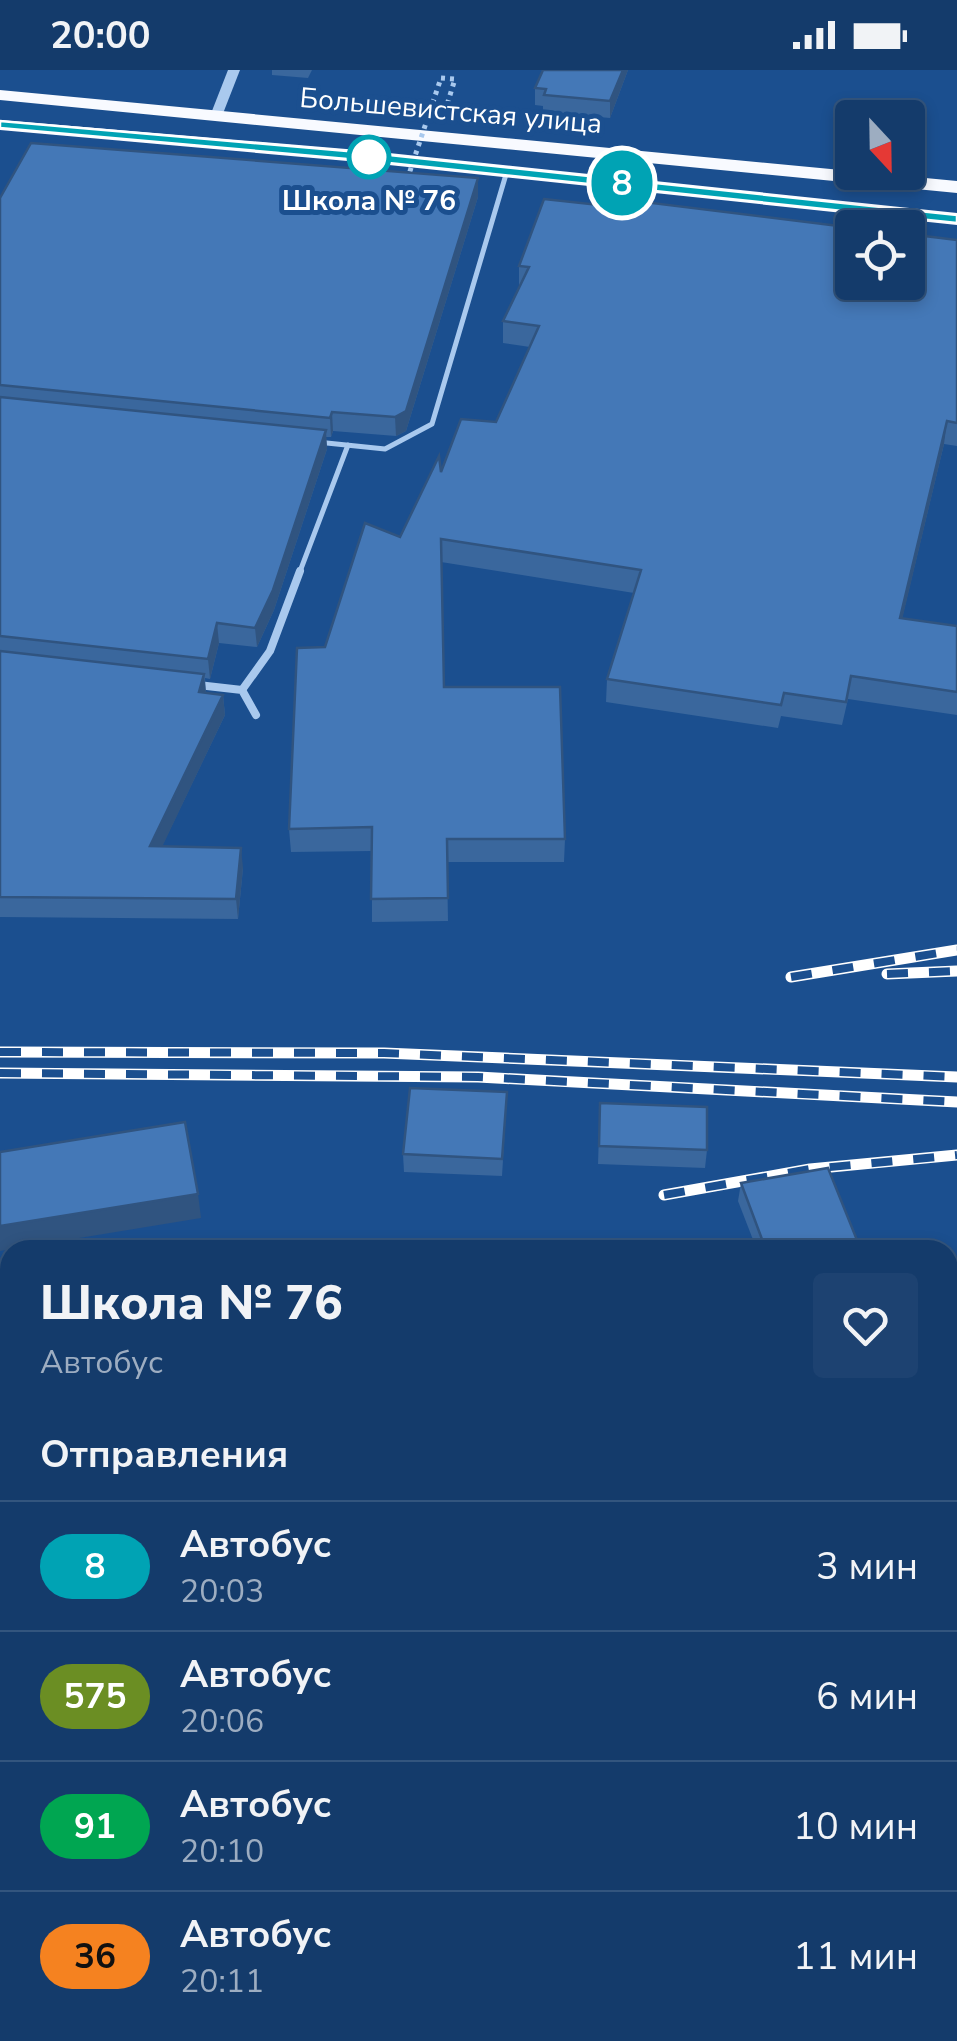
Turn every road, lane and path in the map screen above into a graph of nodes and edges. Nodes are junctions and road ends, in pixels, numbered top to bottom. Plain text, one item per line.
1 (234, 70) edge
2 (0, 95) edge
3 (446, 108) dead end
4 (216, 116) junction
5 (0, 125) edge
6 (507, 171) junction
7 (957, 187) edge
8 (404, 190) edge
9 (957, 219) edge
10 (310, 442) edge
11 (348, 445) junction
12 (186, 684) edge
13 (242, 690) junction
14 (256, 715) dead end

1 - 4 street
2 - 4 highway, Большевистская улица
3 - 8 path, bridge
4 - 7 highway, Большевистская улица
5 - 6 highway, Большевистская улица
6 - 9 highway, Большевистская улица
6 - 11 lane
10 - 11 lane
11 - 13 lane
12 - 13 lane
13 - 14 lane

